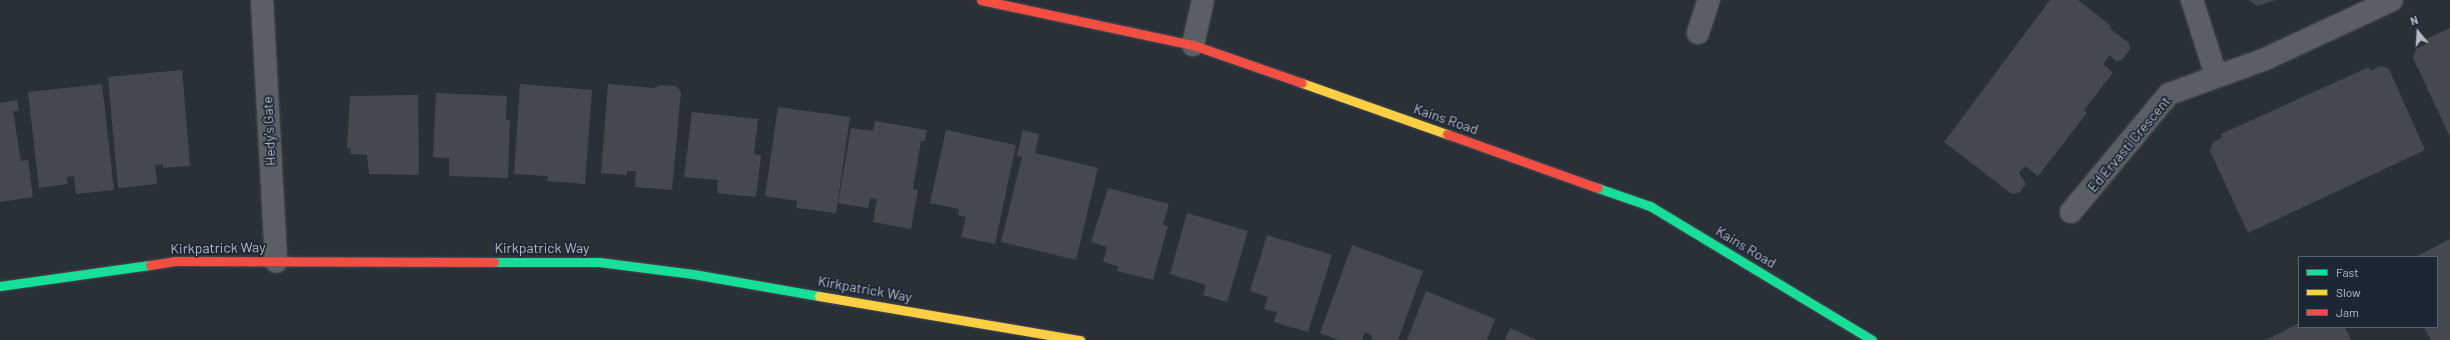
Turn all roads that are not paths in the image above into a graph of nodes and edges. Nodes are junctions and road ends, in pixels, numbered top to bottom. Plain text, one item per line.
1 (262, 0) edge
2 (981, 0) edge
3 (1203, 0) edge
4 (1709, 0) edge
5 (2192, 0) edge
6 (2392, 0) edge
7 (1698, 33) dead end
8 (1193, 45) junction
9 (2216, 76) junction
10 (2072, 212) dead end
11 (276, 262) junction
12 (0, 286) edge
13 (1080, 340) edge
14 (1872, 340) edge

1 - 11 street, Hedy's Gate
2 - 8 street, Kains Road
3 - 8 street
4 - 7 street
5 - 9 street
6 - 9 street, Ed Ervasti Crescent
8 - 14 street, Kains Road
9 - 10 street, Ed Ervasti Crescent
11 - 12 street, Kirkpatrick Way
11 - 13 street, Kirkpatrick Way

